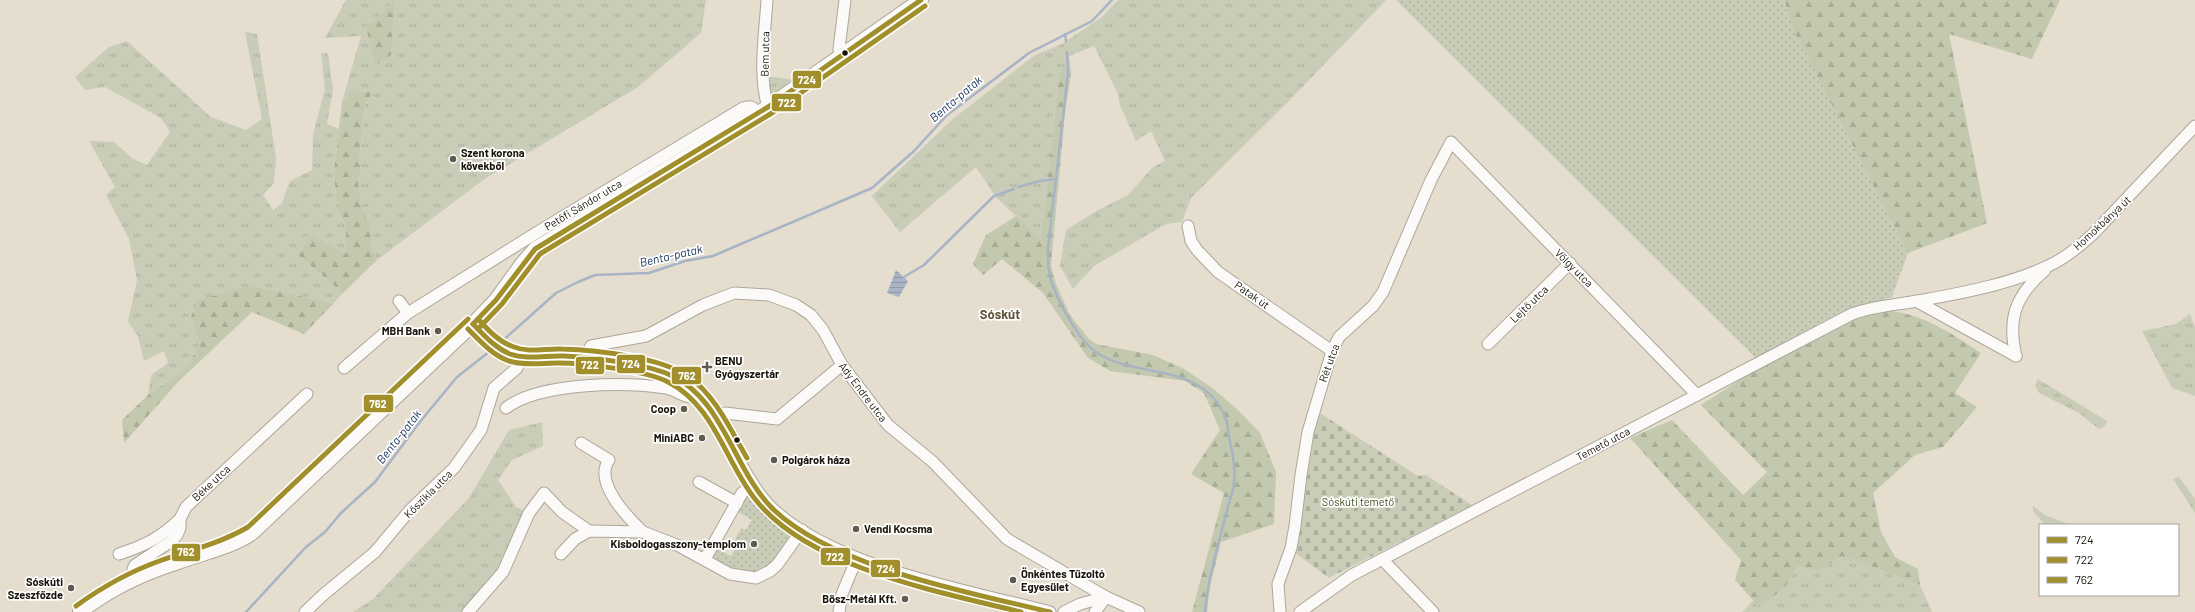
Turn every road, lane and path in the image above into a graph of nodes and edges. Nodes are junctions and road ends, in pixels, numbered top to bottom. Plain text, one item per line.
1 (768, 0) edge
2 (845, 0) edge
3 (921, 0) edge
4 (840, 58) junction
5 (763, 110) junction
6 (2195, 126) edge
7 (1451, 142) joint
8 (1188, 226) dead end
9 (1570, 263) junction
10 (2050, 266) junction
11 (399, 301) dead end
12 (1916, 301) junction
13 (408, 313) junction
14 (473, 324) junction
15 (1488, 344) dead end
16 (1332, 351) junction
17 (516, 355) junction
18 (584, 358) junction
19 (842, 365) junction
20 (344, 368) dead end
21 (307, 394) dead end
22 (1697, 395) junction
23 (698, 396) junction
24 (506, 408) dead end
25 (714, 417) junction
26 (581, 442) dead end
27 (699, 482) dead end
28 (753, 484) junction
29 (737, 502) junction
30 (180, 519) junction
31 (629, 526) junction
32 (802, 530) junction
33 (589, 531) junction
34 (119, 554) dead end
35 (561, 554) dead end
36 (857, 558) junction
37 (705, 559) junction
38 (1382, 559) junction
39 (136, 578) junction
40 (1084, 584) junction
41 (1106, 597) junction
42 (1080, 604) junction
43 (80, 612) edge
44 (305, 612) edge
45 (468, 612) edge
46 (838, 612) edge
47 (1050, 612) edge
48 (1064, 612) edge
49 (1095, 612) edge
50 (1139, 612) edge
51 (1280, 612) edge
52 (1300, 612) edge
53 (1433, 612) edge

1 - 5 street, Bem utca
2 - 4 street
3 - 4 main road, Petőfi Sándor utca
4 - 5 main road, Petőfi Sándor utca
5 - 13 street, Petőfi Sándor utca
5 - 14 main road, Petőfi Sándor utca
6 - 10 street, Homokbánya út
7 - 9 street, Völgy utca
7 - 16 street, Rét utca
8 - 16 street, Patak út
9 - 15 street, Lejtő utca
9 - 22 street, Völgy utca
10 - 12 street, Homokbánya út
10 - 12 street
11 - 13 street
12 - 22 street, Temető utca
13 - 20 street
14 - 17 street
14 - 39 main road, Petőfi Sándor utca
16 - 51 street, Rét utca
17 - 18 street
17 - 44 street, Kőszikla utca
18 - 19 street, Ady Endre utca
18 - 23 street
19 - 25 street
19 - 40 street, Ady Endre utca
21 - 30 street, Béke utca
22 - 38 street, Temető utca
23 - 24 street
23 - 25 street
25 - 28 street
26 - 31 street
27 - 29 street
28 - 29 street
28 - 32 street
29 - 37 street
30 - 34 street
30 - 39 street, Béke utca
31 - 33 street
31 - 37 street
32 - 36 street
32 - 37 street
33 - 35 street
33 - 45 street
36 - 46 street
36 - 47 street
38 - 52 street, Temető utca
38 - 53 street
39 - 43 main road, Petőfi Sándor utca
40 - 41 street, Ady Endre utca
40 - 42 street
41 - 42 street
41 - 49 street
41 - 50 street, Ady Endre utca
42 - 48 street

